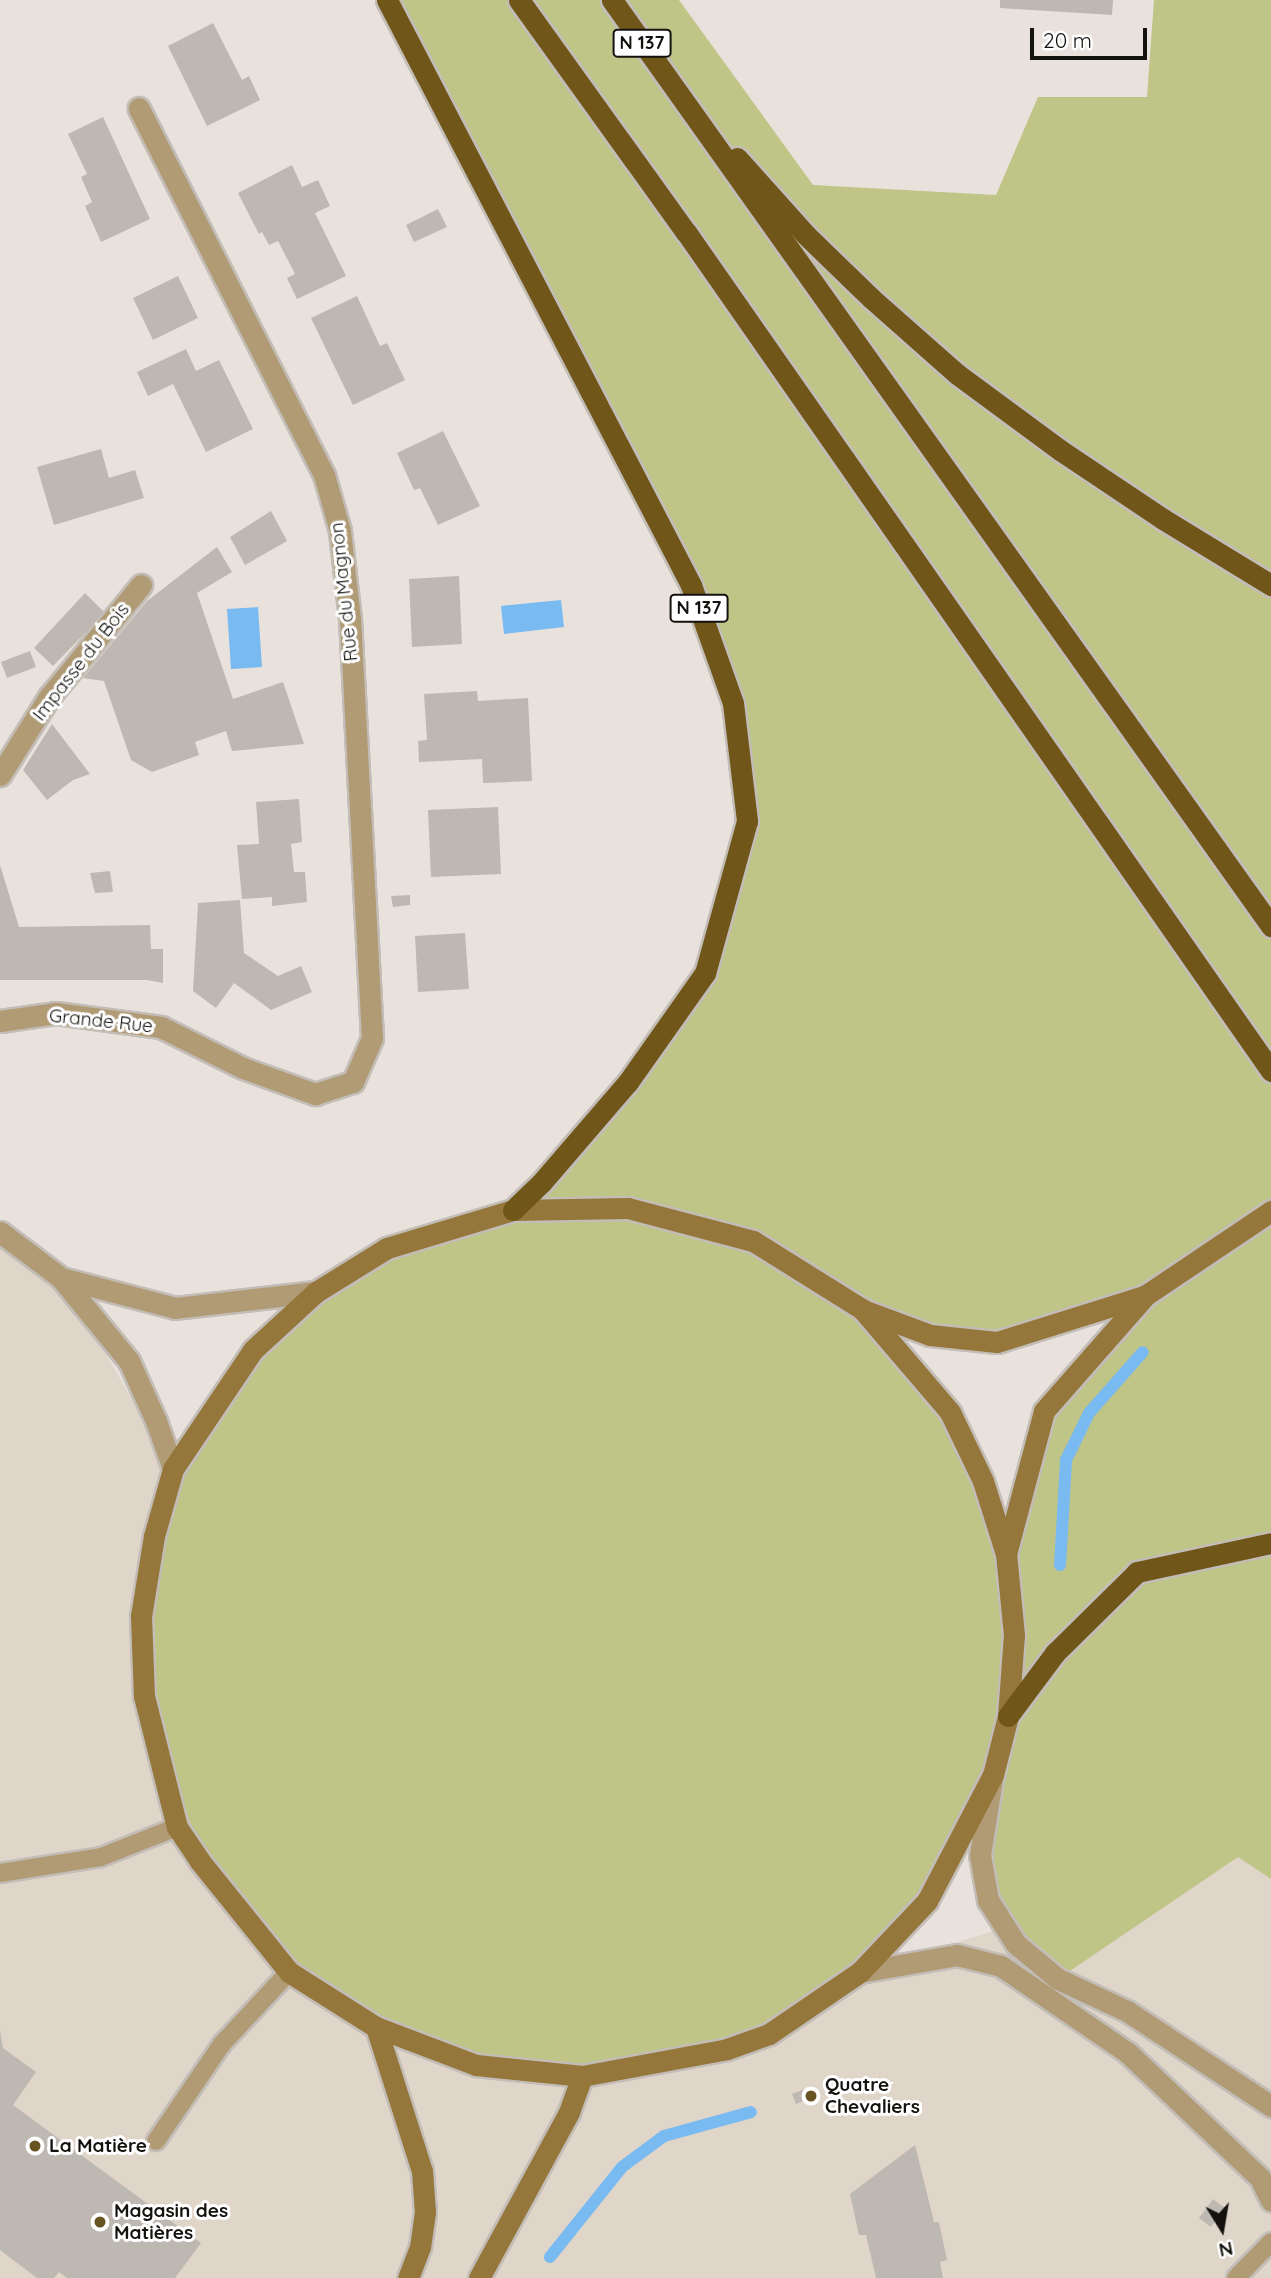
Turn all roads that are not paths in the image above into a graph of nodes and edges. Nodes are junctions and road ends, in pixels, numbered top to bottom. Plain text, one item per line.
1 (387, 0) edge
2 (519, 0) edge
3 (612, 0) edge
4 (672, 87) junction
5 (139, 108) dead end
6 (141, 585) dead end
7 (1271, 585) edge
8 (0, 775) edge
9 (1271, 926) edge
10 (0, 1021) edge
11 (1271, 1071) edge
12 (315, 1094) joint
13 (513, 1210) junction
14 (1271, 1211) edge
15 (0, 1232) edge
16 (61, 1278) junction
17 (316, 1292) junction
18 (1146, 1295) junction
19 (862, 1309) junction
20 (173, 1469) junction
21 (1271, 1543) edge
22 (1006, 1554) junction
23 (1008, 1716) junction
24 (993, 1775) junction
25 (177, 1827) junction
26 (0, 1873) edge
27 (289, 1972) junction
28 (860, 1972) junction
29 (376, 2027) junction
30 (582, 2076) junction
31 (1271, 2106) edge
32 (156, 2141) dead end
33 (1271, 2201) edge
34 (1271, 2242) edge
35 (408, 2278) edge
36 (479, 2278) edge
37 (1236, 2278) edge

1 - 13 highway, N 137
2 - 11 highway
3 - 4 highway, N 137
4 - 7 highway
4 - 9 highway, N 137
5 - 12 street, Rue du Magnon
6 - 8 street, Impasse du Bois
10 - 12 street, Grande Rue
13 - 17 main road
13 - 19 main road
14 - 18 main road
15 - 16 street
16 - 17 street
16 - 20 street
17 - 20 main road
18 - 19 main road
18 - 22 main road
19 - 22 main road
20 - 25 main road
21 - 23 highway
22 - 23 main road
23 - 24 main road
24 - 28 main road
24 - 31 street
25 - 26 lane
25 - 27 main road
27 - 29 main road
27 - 32 lane
28 - 30 main road
28 - 33 street
29 - 30 main road
29 - 35 main road
30 - 36 main road
34 - 37 lane

